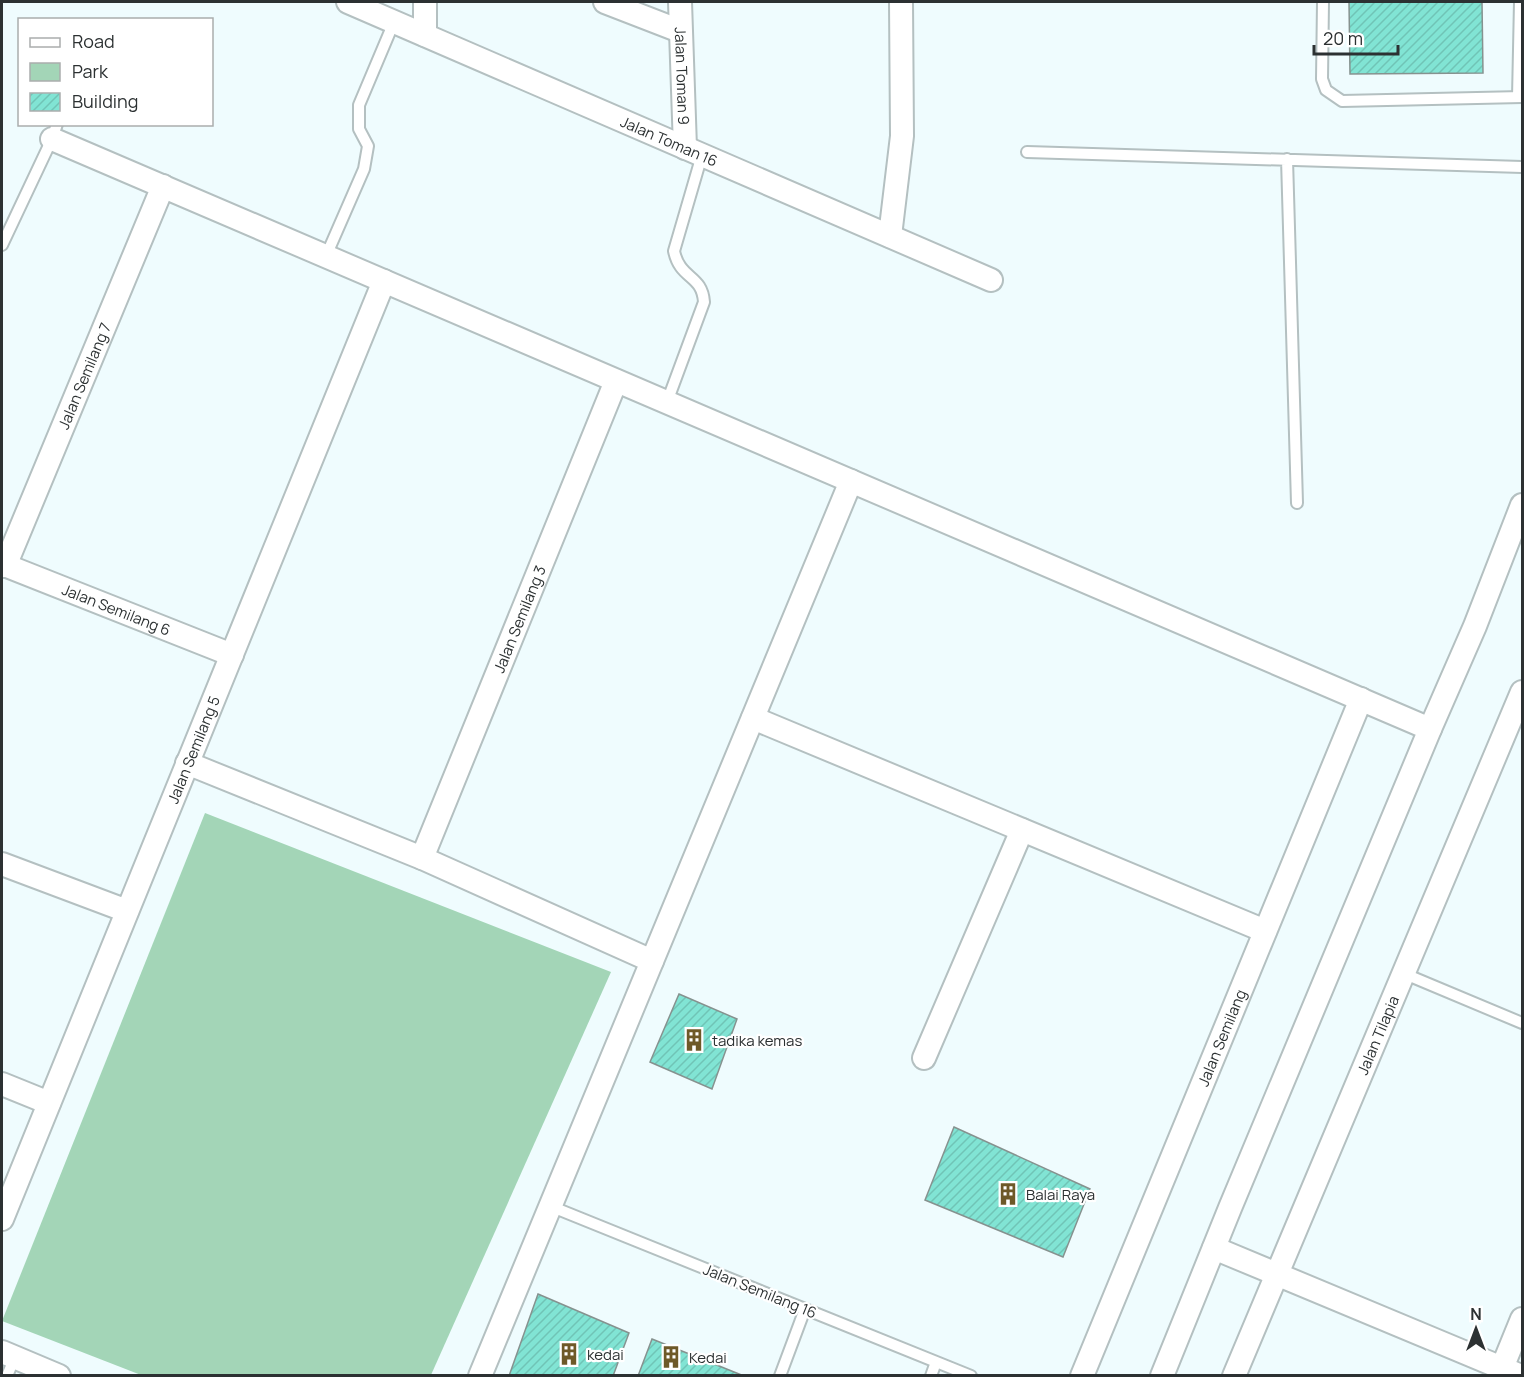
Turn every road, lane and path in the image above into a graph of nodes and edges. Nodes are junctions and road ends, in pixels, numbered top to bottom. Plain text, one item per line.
1 (348, 2) edge
2 (425, 2) edge
3 (605, 2) edge
4 (681, 2) edge
5 (902, 2) edge
6 (1323, 2) edge
7 (1520, 2) edge
8 (394, 22) junction
9 (680, 31) junction
10 (425, 35) junction
11 (1520, 97) edge
12 (55, 132) edge
13 (694, 151) junction
14 (1027, 152) dead end
15 (1287, 159) junction
16 (1522, 167) edge
17 (163, 186) junction
18 (890, 236) junction
19 (2, 245) edge
20 (326, 256) junction
21 (990, 280) dead end
22 (384, 281) junction
23 (616, 381) junction
24 (667, 402) junction
25 (851, 481) junction
26 (1298, 503) dead end
27 (1522, 505) edge
28 (3, 565) edge
29 (232, 655) junction
30 (1522, 693) edge
31 (1360, 699) junction
32 (753, 718) junction
33 (1430, 729) junction
34 (187, 763) junction
35 (1022, 830) junction
36 (422, 858) junction
37 (2, 864) edge
38 (127, 911) junction
39 (1265, 931) junction
40 (652, 961) junction
41 (1405, 974) junction
42 (1522, 1023) edge
43 (924, 1058) dead end
44 (2, 1084) edge
45 (49, 1103) junction
46 (550, 1206) junction
47 (2, 1219) edge
48 (1214, 1248) junction
49 (1276, 1274) junction
50 (806, 1309) junction
51 (1522, 1319) edge
52 (8, 1362) edge
53 (936, 1362) junction
54 (1511, 1372) edge
55 (59, 1376) edge
56 (480, 1376) edge
57 (780, 1376) edge
58 (931, 1376) edge
59 (971, 1376) edge
60 (1082, 1376) edge
61 (1162, 1376) edge
62 (1234, 1376) edge

1 - 8 street, Jalan Toman 16
2 - 10 street
3 - 9 street
4 - 9 street, Jalan Toman 9
5 - 18 street
6 - 11 lane
7 - 11 lane
8 - 10 street, Jalan Toman 16
8 - 20 lane
9 - 13 street, Jalan Toman 9
10 - 13 street, Jalan Toman 16
12 - 17 street
12 - 19 lane
13 - 18 street, Jalan Toman 16
13 - 24 lane
14 - 15 lane
15 - 16 lane
15 - 26 lane
17 - 20 street
17 - 28 street, Jalan Semilang 7
18 - 21 street, Jalan Toman 16
20 - 22 street
22 - 23 street
22 - 29 street, Jalan Semilang 5
23 - 24 street
23 - 36 street, Jalan Semilang 3
24 - 25 street
25 - 31 street
25 - 32 street
27 - 33 street
28 - 29 street, Jalan Semilang 6
29 - 34 street, Jalan Semilang 5
30 - 41 street, Jalan Tilapia
31 - 33 street
31 - 39 street, Jalan Semilang
32 - 35 street
32 - 40 street
33 - 48 street
34 - 36 street
34 - 38 street, Jalan Semilang 5
35 - 39 street
35 - 43 street
36 - 40 street
37 - 38 street
38 - 45 street, Jalan Semilang 5
39 - 60 street, Jalan Semilang
40 - 46 street
41 - 42 lane
41 - 49 street, Jalan Tilapia
44 - 45 street
45 - 47 street, Jalan Semilang 5
46 - 50 lane, Jalan Semilang 16
46 - 56 street
48 - 49 street
48 - 61 street
49 - 54 street
49 - 62 street, Jalan Tilapia
50 - 53 lane, Jalan Semilang 16
50 - 57 lane
51 - 54 street
52 - 55 street
53 - 58 lane
53 - 59 lane, Jalan Semilang 16

